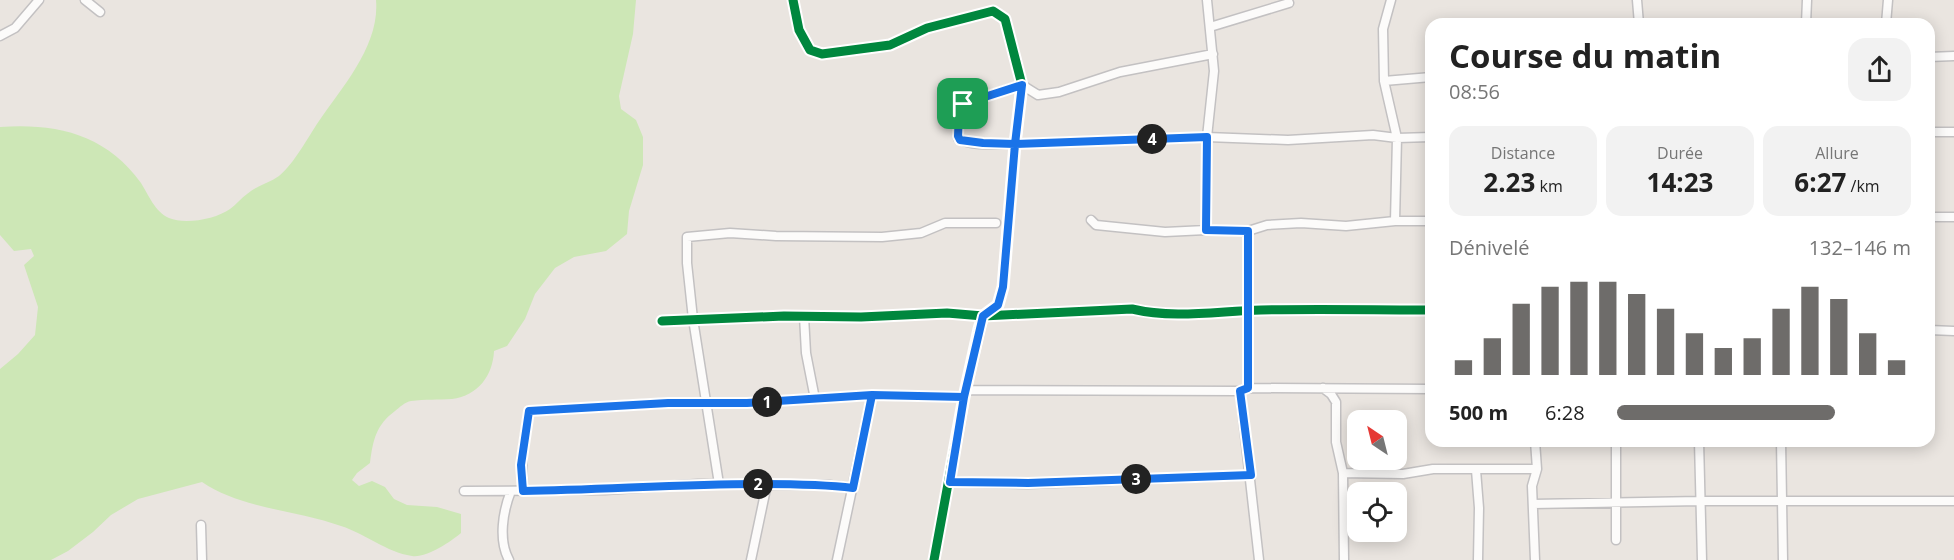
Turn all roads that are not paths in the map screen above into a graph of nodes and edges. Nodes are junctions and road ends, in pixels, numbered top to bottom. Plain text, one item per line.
1 (39, 0) edge
2 (84, 0) edge
3 (793, 0) edge
4 (1207, 0) edge
5 (1391, 0) edge
6 (1637, 0) edge
7 (1808, 0) edge
8 (1888, 0) edge
9 (1289, 3) dead end
10 (100, 12) dead end
11 (1638, 18) edge
12 (1806, 18) edge
13 (1886, 18) edge
14 (1210, 27) junction
15 (0, 36) edge
16 (1213, 54) junction
17 (1954, 56) edge
18 (1935, 57) edge
19 (1425, 78) edge
20 (1384, 81) junction
21 (1022, 85) junction
22 (1935, 132) edge
23 (1954, 132) edge
24 (1207, 137) junction
25 (1425, 137) edge
26 (1397, 138) junction
27 (1015, 144) junction
28 (1935, 217) edge
29 (1954, 217) edge
30 (1092, 220) dead end
31 (1395, 221) junction
32 (1425, 221) edge
33 (996, 223) dead end
34 (1206, 230) junction
35 (1248, 231) junction
36 (1425, 310) edge
37 (1248, 311) junction
38 (804, 316) junction
39 (983, 316) junction
40 (693, 319) junction
41 (662, 321) dead end
42 (1935, 330) edge
43 (1954, 331) edge
44 (1323, 388) junction
45 (1244, 389) junction
46 (1425, 389) edge
47 (965, 394) junction
48 (872, 395) junction
49 (815, 399) junction
50 (707, 402) junction
51 (1535, 447) edge
52 (1616, 447) edge
53 (1699, 447) edge
54 (1781, 447) edge
55 (1537, 469) junction
56 (1476, 470) junction
57 (1343, 473) junction
58 (1251, 475) junction
59 (950, 482) junction
60 (719, 484) junction
61 (767, 484) junction
62 (853, 488) junction
63 (464, 491) dead end
64 (511, 491) junction
65 (523, 491) junction
66 (1700, 501) junction
67 (1782, 501) junction
68 (1954, 501) edge
69 (1617, 502) junction
70 (1533, 504) junction
71 (201, 525) dead end
72 (1616, 540) dead end
73 (201, 560) edge
74 (509, 560) edge
75 (751, 560) edge
76 (837, 560) edge
77 (934, 560) edge
78 (1259, 560) edge
79 (1344, 560) edge
80 (1478, 560) edge
81 (1535, 560) edge
82 (1702, 560) edge
83 (1783, 560) edge

1 - 15 street
2 - 10 street
3 - 21 street
4 - 14 street
5 - 20 street
6 - 11 street
7 - 12 street
8 - 13 street
9 - 14 street
14 - 16 street
16 - 21 street
16 - 24 street
17 - 18 street
19 - 20 street
20 - 26 street
21 - 27 street
21 - 27 street
22 - 23 street
24 - 26 street
24 - 27 street
24 - 34 street
25 - 26 street
26 - 31 street
27 - 39 street
28 - 29 street
30 - 34 street
31 - 32 street
31 - 35 street
33 - 40 street
34 - 35 street
35 - 37 street
36 - 37 street
37 - 39 street
37 - 45 street
38 - 39 street
38 - 40 street
38 - 49 street
39 - 47 street
40 - 41 street
40 - 50 street
42 - 43 street
44 - 45 street
44 - 46 street
44 - 57 street
45 - 47 street
45 - 58 street
47 - 48 street
47 - 59 street
48 - 49 street
48 - 62 street
49 - 50 street
50 - 60 street
50 - 65 street
51 - 55 street
52 - 69 street
53 - 66 street
54 - 67 street
55 - 56 street
55 - 70 street
56 - 57 street
56 - 80 street
57 - 79 street
58 - 59 street
58 - 78 street
59 - 77 street
60 - 61 street
60 - 65 street
61 - 62 street
61 - 75 street
62 - 76 street
63 - 64 street
64 - 65 street
64 - 74 street
66 - 67 street
66 - 69 street
66 - 82 street
67 - 68 street
67 - 83 street
69 - 70 street
69 - 72 street
70 - 81 street
71 - 73 street

